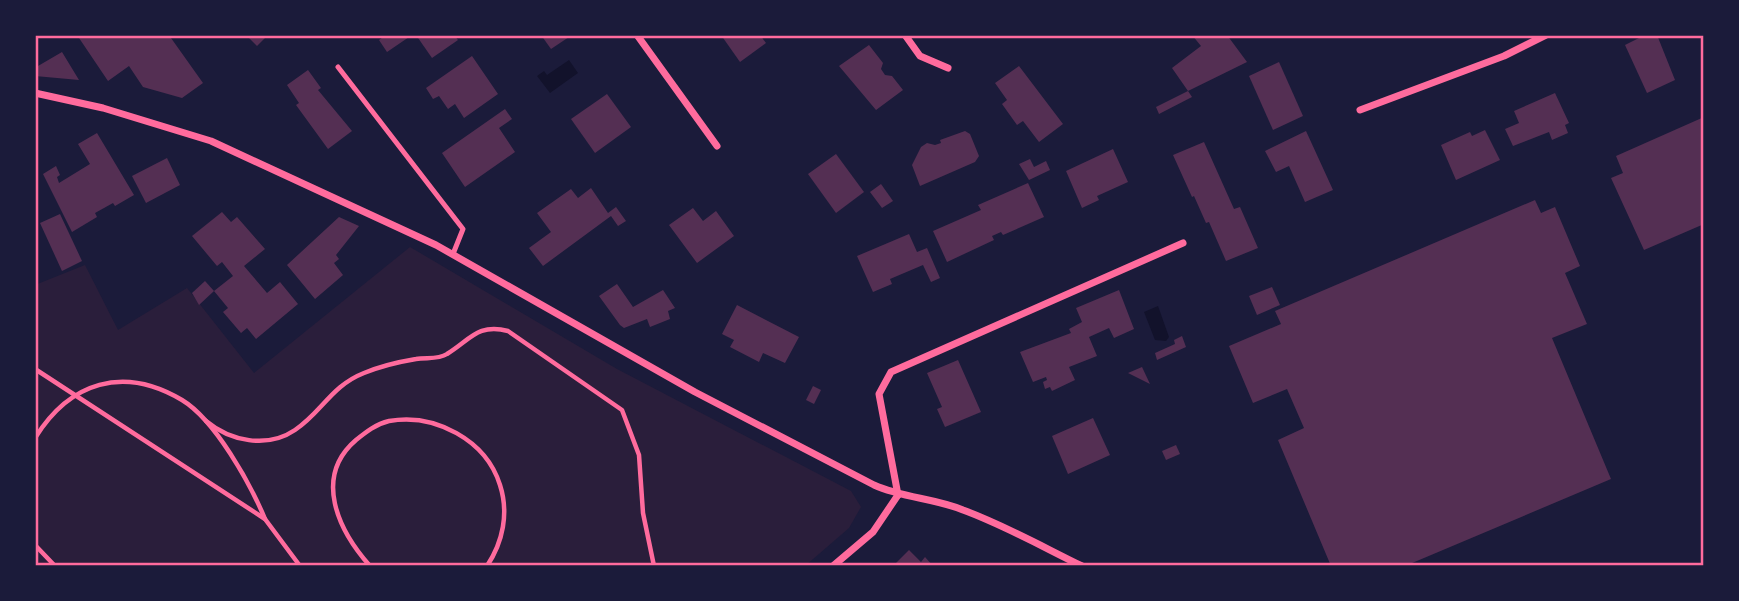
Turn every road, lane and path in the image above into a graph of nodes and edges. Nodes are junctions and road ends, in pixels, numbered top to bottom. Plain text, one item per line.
1 (638, 35) edge
2 (905, 35) edge
3 (1546, 35) edge
4 (338, 66) dead end
5 (948, 68) dead end
6 (35, 93) edge
7 (1360, 110) dead end
8 (717, 146) dead end
9 (1182, 243) dead end
10 (453, 254) junction
11 (35, 369) edge
12 (74, 395) junction
13 (206, 421) junction
14 (35, 438) edge
15 (898, 495) junction
16 (265, 519) junction
17 (35, 545) edge
18 (55, 566) edge
19 (300, 566) edge
20 (370, 566) edge
21 (487, 566) edge
22 (654, 566) edge
23 (833, 566) edge
24 (1082, 566) edge

1 - 8 street
2 - 5 street
3 - 7 street
4 - 10 lane
6 - 10 street
9 - 15 street
10 - 15 street
11 - 12 path
12 - 13 path
12 - 14 path
12 - 16 path
13 - 16 path
13 - 22 path
15 - 23 street
15 - 24 street
16 - 19 path
17 - 18 path
20 - 21 path

